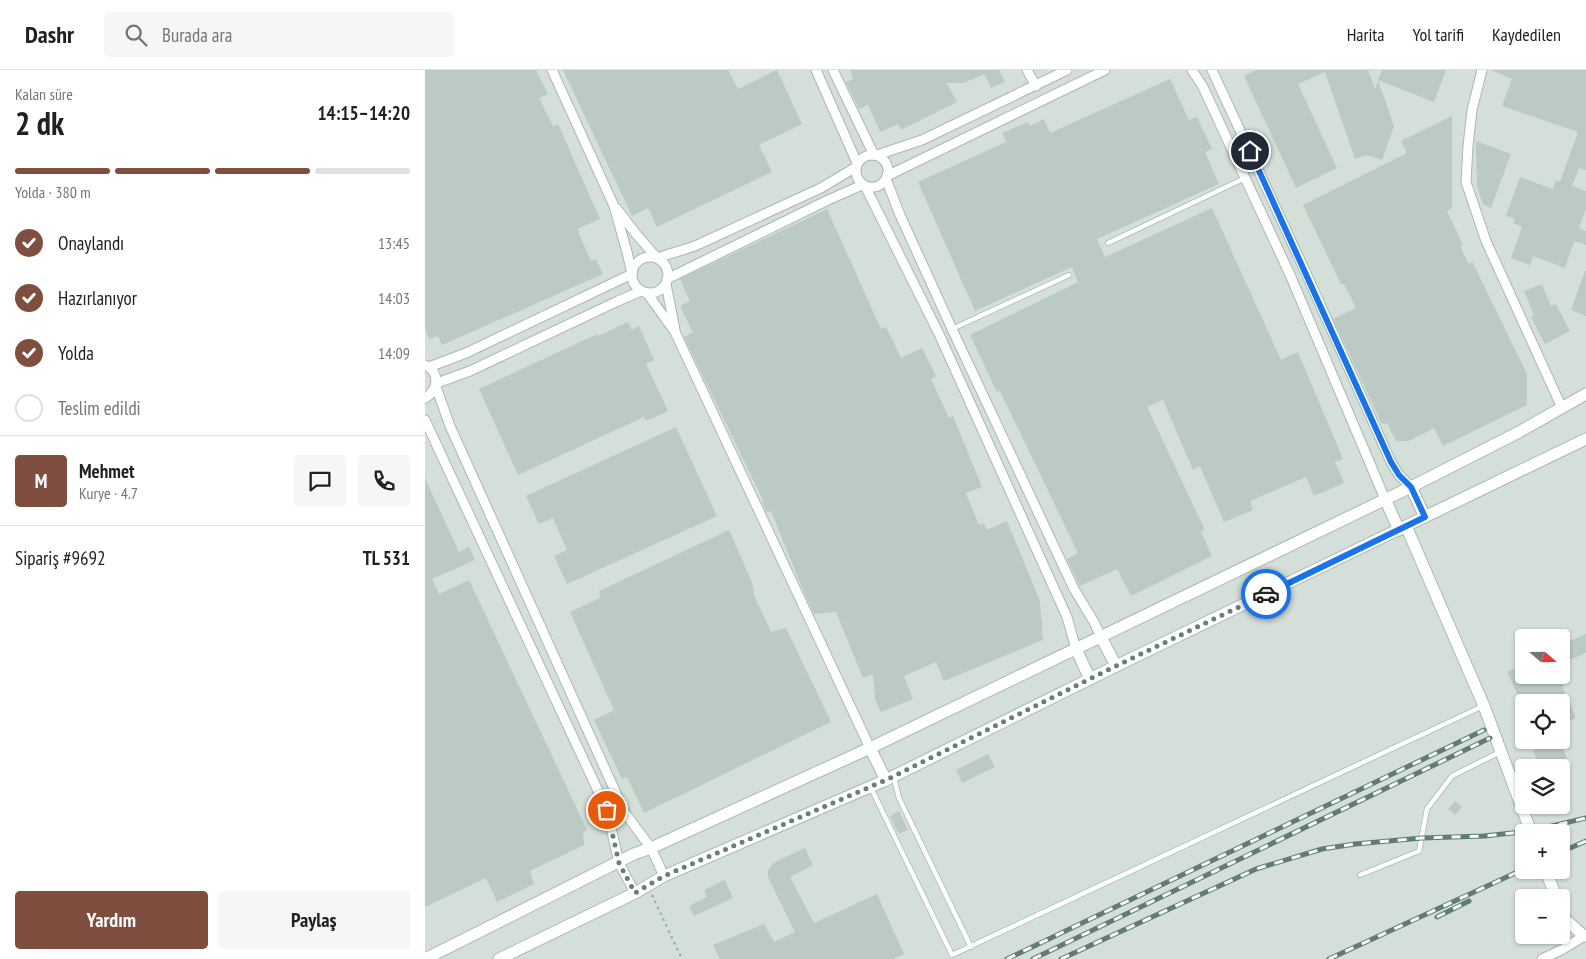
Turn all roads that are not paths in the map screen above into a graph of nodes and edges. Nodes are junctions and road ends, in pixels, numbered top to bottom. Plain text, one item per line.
1 (552, 70) edge
2 (816, 70) edge
3 (833, 70) edge
4 (1027, 70) edge
5 (1067, 70) edge
6 (1105, 70) edge
7 (1192, 70) edge
8 (1212, 70) edge
9 (1482, 70) edge
10 (1035, 86) junction
11 (875, 155) junction
12 (856, 165) junction
13 (1245, 177) junction
14 (887, 178) junction
15 (864, 186) junction
16 (1272, 199) junction
17 (614, 206) junction
18 (1259, 206) junction
19 (1108, 243) dead end
20 (657, 258) junction
21 (1305, 271) junction
22 (632, 274) junction
23 (1069, 275) dead end
24 (1291, 277) junction
25 (666, 281) junction
26 (644, 292) junction
27 (953, 329) junction
28 (675, 332) junction
29 (939, 334) junction
30 (426, 365) edge
31 (436, 385) junction
32 (1586, 394) edge
33 (425, 398) edge
34 (1562, 408) junction
35 (425, 420) edge
36 (1586, 439) edge
37 (1411, 487) junction
38 (1385, 498) junction
39 (1425, 517) junction
40 (1403, 528) junction
41 (1101, 637) junction
42 (1076, 649) junction
43 (1116, 666) junction
44 (1090, 679) junction
45 (1484, 706) junction
46 (870, 748) junction
47 (1502, 752) junction
48 (890, 778) junction
49 (871, 787) junction
50 (1528, 824) edge
51 (651, 848) junction
52 (619, 863) junction
53 (664, 876) junction
54 (1360, 876) dead end
55 (635, 893) junction
56 (1570, 923) edge
57 (1585, 936) edge
58 (971, 947) junction
59 (425, 959) edge
60 (499, 959) edge
61 (1542, 959) edge

1 - 17 street
2 - 12 street
3 - 11 street
4 - 10 street
5 - 10 street
6 - 14 street
7 - 13 street
8 - 16 street
9 - 34 street
10 - 11 street
11 - 12 street
11 - 14 street
12 - 15 street
12 - 20 street
13 - 18 street
13 - 19 lane
14 - 15 street
14 - 27 street
15 - 25 street
15 - 29 street
16 - 18 street
16 - 21 street
17 - 20 street
17 - 22 street
18 - 24 street
20 - 22 street
20 - 25 street
21 - 24 street
21 - 37 street
22 - 26 street
22 - 30 street
23 - 27 lane
24 - 38 street
25 - 26 street
25 - 28 street
26 - 28 street
26 - 31 street
27 - 29 street
27 - 41 street
28 - 46 street
29 - 42 street
30 - 31 street
31 - 33 street
31 - 51 street
32 - 34 street
34 - 37 street
35 - 52 street
36 - 39 street
37 - 38 street
37 - 39 street
38 - 40 street
38 - 41 street
39 - 40 street
40 - 43 street
40 - 45 street
41 - 42 street
41 - 43 street
42 - 44 street
42 - 46 street
43 - 44 street
44 - 48 street
45 - 47 street
45 - 58 lane
46 - 48 street
46 - 51 street
47 - 50 street
47 - 54 lane
48 - 49 street
48 - 58 lane
49 - 53 street
49 - 58 lane
51 - 52 street
51 - 53 street
52 - 55 street
52 - 59 street
53 - 55 street
55 - 60 street
56 - 57 street
57 - 61 street

